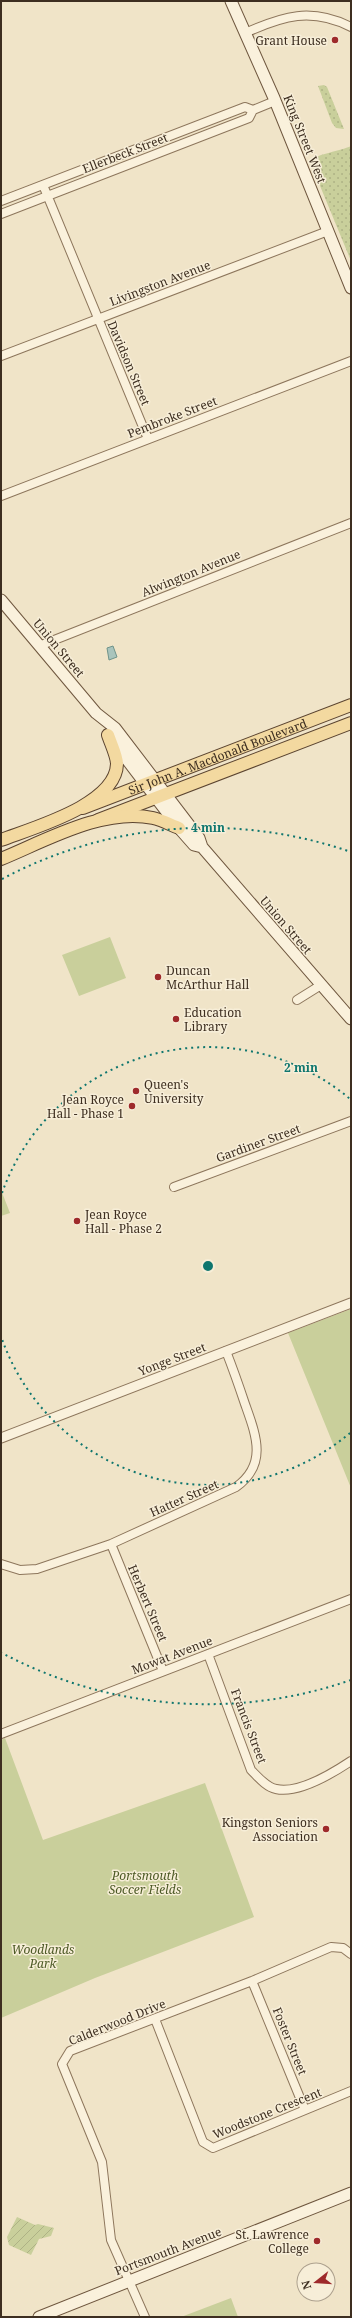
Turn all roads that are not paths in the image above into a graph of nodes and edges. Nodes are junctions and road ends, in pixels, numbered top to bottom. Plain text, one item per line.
1 (231, 1) edge
2 (351, 27) edge
3 (245, 33) junction
4 (275, 101) junction
5 (253, 110) junction
6 (43, 185) junction
7 (47, 196) junction
8 (1, 201) edge
9 (1, 214) edge
10 (328, 231) junction
11 (351, 288) edge
12 (98, 320) junction
13 (1, 356) edge
14 (351, 361) edge
15 (148, 439) junction
16 (1, 496) edge
17 (351, 522) edge
18 (1, 600) edge
19 (39, 646) junction
20 (351, 705) edge
21 (96, 713) junction
22 (351, 723) edge
23 (108, 735) junction
24 (149, 782) junction
25 (160, 796) junction
26 (83, 808) junction
27 (98, 820) junction
28 (179, 828) junction
29 (1, 840) edge
30 (202, 847) junction
31 (1, 859) edge
32 (321, 985) junction
33 (298, 1000) dead end
34 (351, 1020) edge
35 (351, 1121) edge
36 (174, 1187) dead end
37 (351, 1303) edge
38 (226, 1351) junction
39 (1, 1438) edge
40 (111, 1544) junction
41 (1, 1564) edge
42 (351, 1599) edge
43 (208, 1654) junction
44 (163, 1671) junction
45 (1, 1734) edge
46 (351, 1761) edge
47 (351, 1954) edge
48 (252, 1981) junction
49 (155, 2019) junction
50 (351, 2091) edge
51 (305, 2110) junction
52 (351, 2193) edge
53 (130, 2280) junction
54 (39, 2317) edge
55 (145, 2317) edge

1 - 3 main road, King Street West
2 - 3 street
3 - 4 main road, King Street West
4 - 5 street, Ellerbeck Street
4 - 10 main road, King Street West
5 - 6 street, Ellerbeck Street
5 - 7 street, Ellerbeck Street
6 - 7 street, Davidson Street
6 - 8 street, Ellerbeck Street
7 - 9 street, Ellerbeck Street
7 - 12 street, Davidson Street
10 - 11 main road, King Street West
10 - 12 street, Livingston Avenue
12 - 13 street, Livingston Avenue
12 - 15 street, Davidson Street
14 - 15 street, Pembroke Street
15 - 16 street, Pembroke Street
17 - 19 street, Alwington Avenue
18 - 19 main road, Union Street
19 - 21 main road, Union Street
20 - 24 main road, Sir John A. Macdonald Boulevard
21 - 23 main road, Union Street
21 - 24 main road, Union Street
22 - 25 main road, Sir John A. Macdonald Boulevard
23 - 24 main road, Union Street
23 - 26 main road
24 - 25 main road, Union Street
24 - 26 main road, Sir John A. Macdonald Boulevard
25 - 27 main road, Sir John A. Macdonald Boulevard
25 - 28 main road, Union Street
25 - 30 main road, Union Street
26 - 29 main road, Sir John A. Macdonald Boulevard
27 - 28 main road
27 - 31 main road, Sir John A. Macdonald Boulevard
28 - 30 main road, Union Street
30 - 32 main road, Union Street
32 - 33 street
32 - 34 main road, Union Street
35 - 36 street, Gardiner Street
37 - 38 street, Yonge Street
38 - 39 street, Yonge Street
38 - 40 street, Hatter Street
40 - 41 street, Hatter Street
40 - 44 street, Herbert Street
42 - 43 street, Mowat Avenue
43 - 44 street, Mowat Avenue
43 - 46 street, Francis Street
44 - 45 street, Mowat Avenue
47 - 48 street, Calderwood Drive
48 - 49 street, Calderwood Drive
48 - 51 street, Foster Street
49 - 51 street, Woodstone Crescent
49 - 53 street, Calderwood Drive
50 - 51 street, Woodstone Crescent
52 - 53 main road, Portsmouth Avenue
53 - 54 main road, Portsmouth Avenue
53 - 55 street

